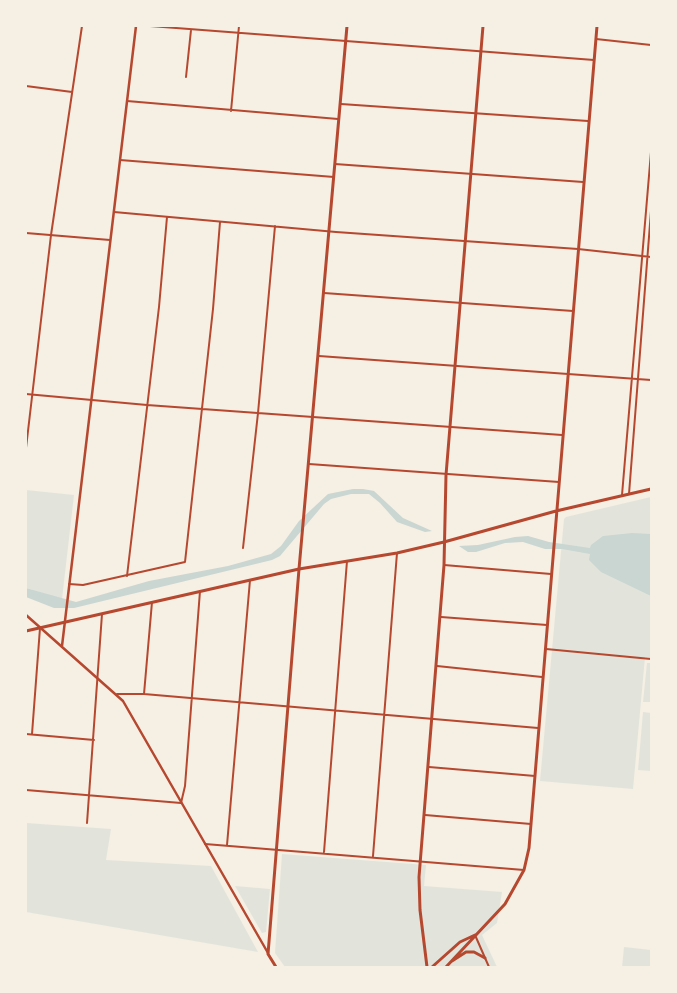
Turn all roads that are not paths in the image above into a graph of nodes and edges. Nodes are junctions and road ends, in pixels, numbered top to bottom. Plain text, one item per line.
1 (82, 26) edge
2 (136, 26) edge
3 (150, 26) edge
4 (239, 26) edge
5 (347, 26) edge
6 (483, 26) edge
7 (597, 26) edge
8 (191, 30) junction
9 (239, 34) junction
10 (596, 40) junction
11 (345, 42) junction
12 (651, 45) edge
13 (481, 53) junction
14 (594, 60) junction
15 (186, 77) dead end
16 (26, 86) edge
17 (72, 92) junction
18 (126, 101) junction
19 (341, 104) junction
20 (231, 111) junction
21 (476, 114) junction
22 (339, 120) junction
23 (588, 121) junction
24 (651, 152) edge
25 (120, 160) junction
26 (335, 164) junction
27 (471, 175) junction
28 (334, 177) junction
29 (583, 182) junction
30 (651, 211) edge
31 (114, 212) junction
32 (167, 217) junction
33 (220, 222) junction
34 (275, 226) junction
35 (330, 231) junction
36 (26, 233) edge
37 (51, 235) junction
38 (110, 240) junction
39 (466, 241) junction
40 (578, 249) junction
41 (642, 256) junction
42 (647, 256) junction
43 (651, 256) edge
44 (324, 293) junction
45 (461, 303) junction
46 (573, 311) junction
47 (319, 356) junction
48 (455, 365) junction
49 (568, 374) junction
50 (632, 378) junction
51 (638, 378) junction
52 (651, 380) edge
53 (26, 394) edge
54 (32, 394) junction
55 (91, 401) junction
56 (147, 405) junction
57 (202, 409) junction
58 (258, 413) junction
59 (314, 417) junction
60 (450, 426) junction
61 (562, 435) junction
62 (26, 448) edge
63 (309, 464) junction
64 (446, 475) junction
65 (559, 482) junction
66 (651, 489) edge
67 (629, 494) junction
68 (622, 495) junction
69 (556, 511) junction
70 (444, 542) junction
71 (243, 548) dead end
72 (397, 553) junction
73 (347, 561) junction
74 (444, 565) junction
75 (299, 568) junction
76 (551, 574) junction
77 (127, 576) junction
78 (250, 579) junction
79 (69, 584) junction
80 (200, 592) junction
81 (152, 602) junction
82 (102, 614) junction
83 (26, 615) edge
84 (441, 617) junction
85 (64, 622) junction
86 (547, 625) junction
87 (40, 628) junction
88 (26, 631) edge
89 (62, 646) junction
90 (545, 649) junction
91 (651, 659) edge
92 (437, 666) junction
93 (542, 677) junction
94 (98, 678) junction
95 (117, 694) junction
96 (144, 694) junction
97 (191, 699) junction
98 (241, 702) junction
99 (289, 706) junction
100 (336, 710) junction
101 (384, 714) junction
102 (433, 718) junction
103 (538, 728) junction
104 (26, 734) edge
105 (32, 734) junction
106 (94, 740) junction
107 (429, 767) junction
108 (535, 776) junction
109 (26, 790) edge
110 (89, 796) junction
111 (181, 803) junction
112 (425, 815) junction
113 (87, 823) dead end
114 (531, 824) junction
115 (205, 844) junction
116 (227, 845) junction
117 (277, 849) junction
118 (324, 852) junction
119 (373, 856) junction
120 (421, 860) junction
121 (524, 870) junction
122 (475, 935) junction
123 (268, 954) junction
124 (485, 958) junction
125 (449, 963) junction
126 (276, 967) edge
127 (427, 967) edge
128 (432, 967) edge
129 (446, 967) edge
130 (489, 967) edge

1 - 17 street
2 - 18 street
3 - 8 street
4 - 9 street
5 - 11 main road
6 - 13 main road
7 - 10 main road
8 - 9 street
8 - 15 street
9 - 11 street
9 - 20 street
10 - 12 street
10 - 14 main road
11 - 13 street
11 - 19 main road
13 - 14 street
13 - 21 main road
14 - 23 main road
16 - 17 street
17 - 37 street
18 - 20 street
18 - 25 street
19 - 21 street
19 - 22 main road
20 - 22 street
21 - 23 street
21 - 27 main road
22 - 26 main road
23 - 29 main road
24 - 41 street
25 - 28 street
25 - 31 street
26 - 27 street
26 - 28 main road
27 - 29 street
27 - 39 main road
28 - 35 main road
29 - 40 main road
30 - 42 street
31 - 32 street
31 - 38 street
32 - 33 street
32 - 56 street
33 - 34 street
33 - 57 street
34 - 35 street
34 - 58 street
35 - 39 street
35 - 44 main road
36 - 37 street
37 - 38 street
37 - 54 street
38 - 55 street
39 - 40 street
39 - 45 main road
40 - 41 street
40 - 46 main road
41 - 42 street
41 - 50 street
42 - 43 street
42 - 51 street
44 - 45 street
44 - 47 main road
45 - 46 street
45 - 48 main road
46 - 49 main road
47 - 48 street
47 - 59 main road
48 - 49 street
48 - 60 main road
49 - 50 street
49 - 61 main road
50 - 51 street
50 - 68 street
51 - 52 street
51 - 67 street
53 - 54 street
54 - 55 street
54 - 62 street
55 - 56 street
55 - 79 street
56 - 57 street
56 - 77 street
57 - 58 street
57 - 77 street
58 - 59 street
58 - 71 street
59 - 60 street
59 - 63 main road
60 - 61 street
60 - 64 main road
61 - 65 main road
63 - 64 street
63 - 75 main road
64 - 65 street
64 - 70 main road
65 - 69 main road
66 - 67 main road
67 - 68 main road
68 - 69 main road
69 - 70 main road
69 - 76 main road
70 - 72 main road
70 - 74 main road
72 - 73 main road
72 - 101 street
73 - 75 main road
73 - 100 street
74 - 76 street
74 - 84 main road
75 - 78 main road
75 - 99 main road
76 - 86 main road
77 - 79 street
78 - 80 main road
78 - 98 street
79 - 85 street
80 - 81 main road
80 - 97 street
81 - 82 main road
81 - 96 street
82 - 85 main road
82 - 94 street
83 - 87 street
84 - 86 street
84 - 92 main road
85 - 87 main road
85 - 89 street
86 - 90 main road
87 - 88 main road
87 - 89 street
87 - 105 street
89 - 94 street
90 - 91 street
90 - 93 main road
92 - 93 street
92 - 102 main road
93 - 103 main road
94 - 95 street
94 - 106 street
95 - 96 street
95 - 111 street
96 - 97 street
97 - 98 street
97 - 111 street
98 - 99 street
98 - 116 street
99 - 100 street
99 - 117 main road
100 - 101 street
100 - 118 street
101 - 102 street
101 - 119 street
102 - 103 street
102 - 107 main road
103 - 108 main road
104 - 105 street
105 - 106 street
106 - 110 street
107 - 108 street
107 - 112 main road
108 - 114 main road
109 - 110 street
110 - 111 street
110 - 113 street
111 - 115 street
112 - 114 street
112 - 120 main road
114 - 121 main road
115 - 116 street
115 - 123 street
116 - 117 street
117 - 118 street
117 - 123 main road
118 - 119 street
119 - 120 street
120 - 121 street
120 - 127 main road
121 - 122 main road
122 - 124 street
122 - 125 main road
122 - 128 main road
123 - 126 main road
124 - 125 main road
124 - 130 street
125 - 129 main road

